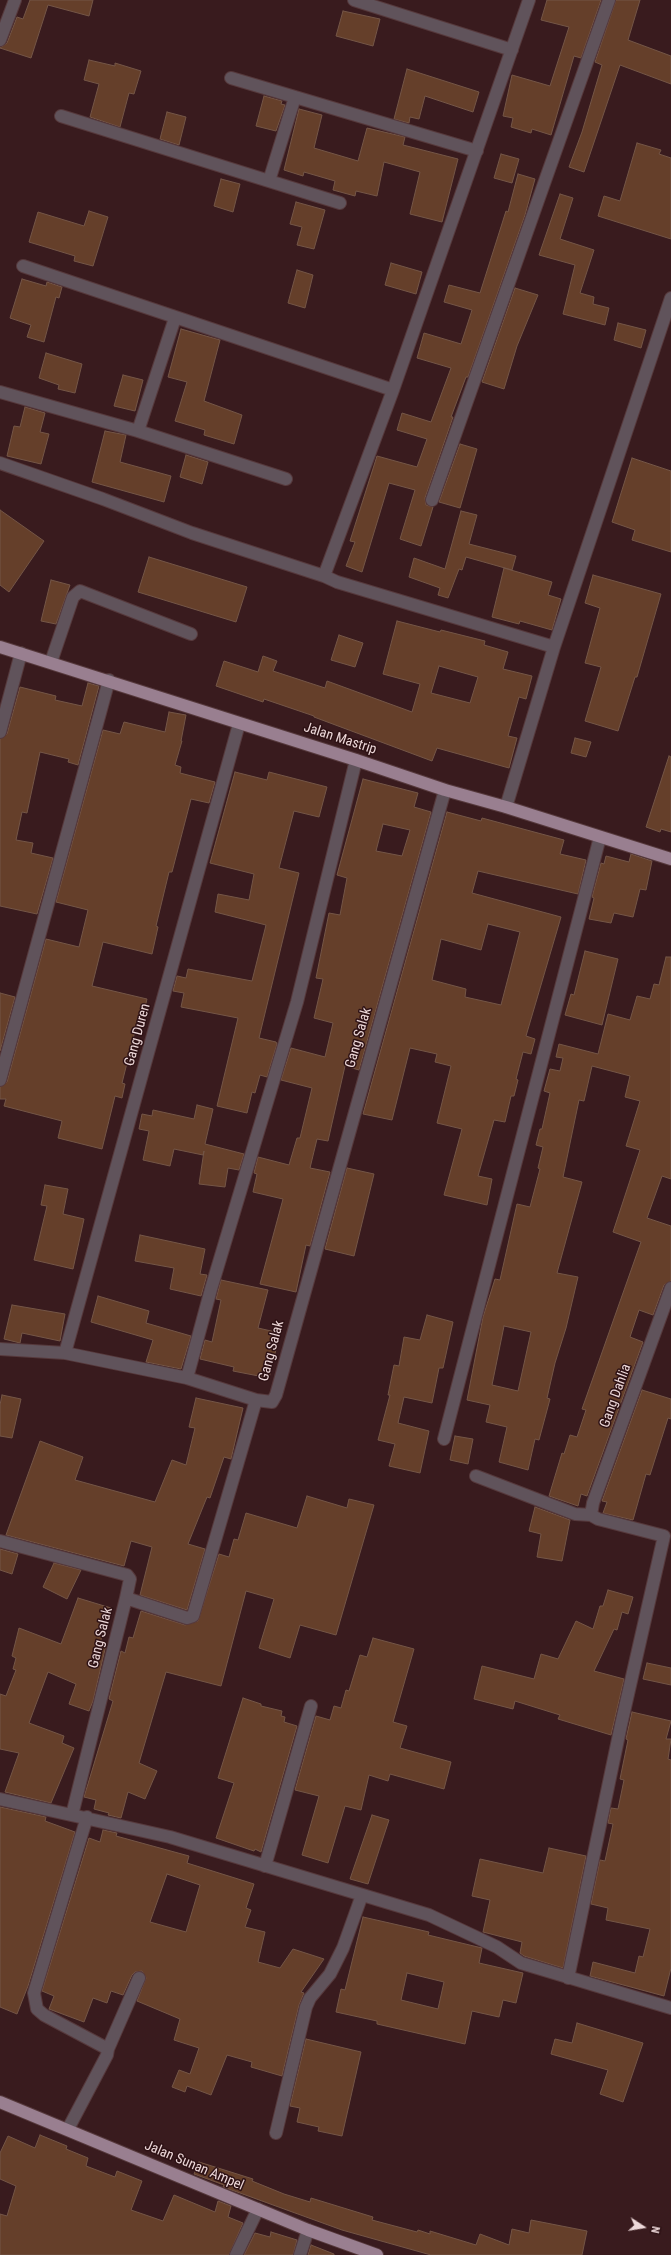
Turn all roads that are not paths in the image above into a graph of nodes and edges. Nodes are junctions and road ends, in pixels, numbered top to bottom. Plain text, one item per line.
1 (16, 0) edge
2 (354, 0) edge
3 (529, 0) edge
4 (609, 0) edge
5 (0, 40) edge
6 (512, 50) junction
7 (231, 78) dead end
8 (295, 97) junction
9 (61, 116) dead end
10 (477, 151) junction
11 (269, 181) junction
12 (340, 203) dead end
13 (23, 266) dead end
14 (671, 298) edge
15 (175, 318) junction
16 (393, 390) junction
17 (0, 392) edge
18 (138, 431) junction
19 (0, 463) edge
20 (286, 479) dead end
21 (432, 500) dead end
22 (324, 576) junction
23 (191, 634) dead end
24 (0, 647) edge
25 (554, 647) junction
26 (21, 653) junction
27 (51, 662) junction
28 (109, 680) junction
29 (239, 724) junction
30 (0, 732) edge
31 (356, 760) junction
32 (445, 790) junction
33 (506, 807) junction
34 (600, 837) junction
35 (671, 859) edge
36 (0, 1080) edge
37 (671, 1288) edge
38 (0, 1349) edge
39 (65, 1354) junction
40 (187, 1378) junction
41 (256, 1400) junction
42 (444, 1439) dead end
43 (476, 1476) dead end
44 (591, 1515) junction
45 (0, 1541) edge
46 (126, 1598) junction
47 (311, 1706) dead end
48 (0, 1799) edge
49 (72, 1815) junction
50 (87, 1817) junction
51 (264, 1866) junction
52 (362, 1895) junction
53 (139, 1978) dead end
54 (568, 1978) junction
55 (671, 2008) edge
56 (108, 2049) junction
57 (0, 2102) edge
58 (68, 2129) junction
59 (276, 2133) dead end
60 (258, 2209) junction
61 (308, 2230) junction
62 (236, 2255) edge
63 (300, 2255) edge
64 (377, 2255) edge

1 - 5 street
2 - 6 street
3 - 6 street
4 - 21 street
6 - 10 street
7 - 8 street
8 - 10 street
8 - 11 street
9 - 11 street
10 - 16 street
11 - 12 street
13 - 15 street
14 - 25 street
15 - 16 street
15 - 18 street
16 - 22 street
17 - 18 street
18 - 20 street
19 - 22 street
22 - 25 street
23 - 27 street
24 - 26 main road, Jalan Mastrip
25 - 33 street
26 - 27 main road, Jalan Mastrip
26 - 30 street
27 - 28 main road, Jalan Mastrip
28 - 29 main road, Jalan Mastrip
28 - 36 street
29 - 31 main road, Jalan Mastrip
29 - 39 street, Gang Duren
31 - 32 main road, Jalan Mastrip
31 - 40 street
32 - 33 main road, Jalan Mastrip
32 - 41 street, Gang Salak
33 - 34 main road, Jalan Mastrip
34 - 35 main road, Jalan Mastrip
34 - 42 street
37 - 44 street, Gang Dahlia
38 - 39 street
39 - 40 street
40 - 41 street
41 - 46 street, Gang Salak
43 - 44 street
44 - 54 street
45 - 46 street
46 - 49 street, Gang Salak
47 - 51 street
48 - 49 street
49 - 50 street
50 - 51 street
50 - 56 street
51 - 52 street
52 - 54 street
52 - 59 street
53 - 56 street
54 - 55 street
56 - 58 street
57 - 58 main road, Jalan Sunan Ampel
58 - 60 main road, Jalan Sunan Ampel
60 - 61 main road, Jalan Sunan Ampel
60 - 62 street
61 - 63 street
61 - 64 main road, Jalan Sunan Ampel

